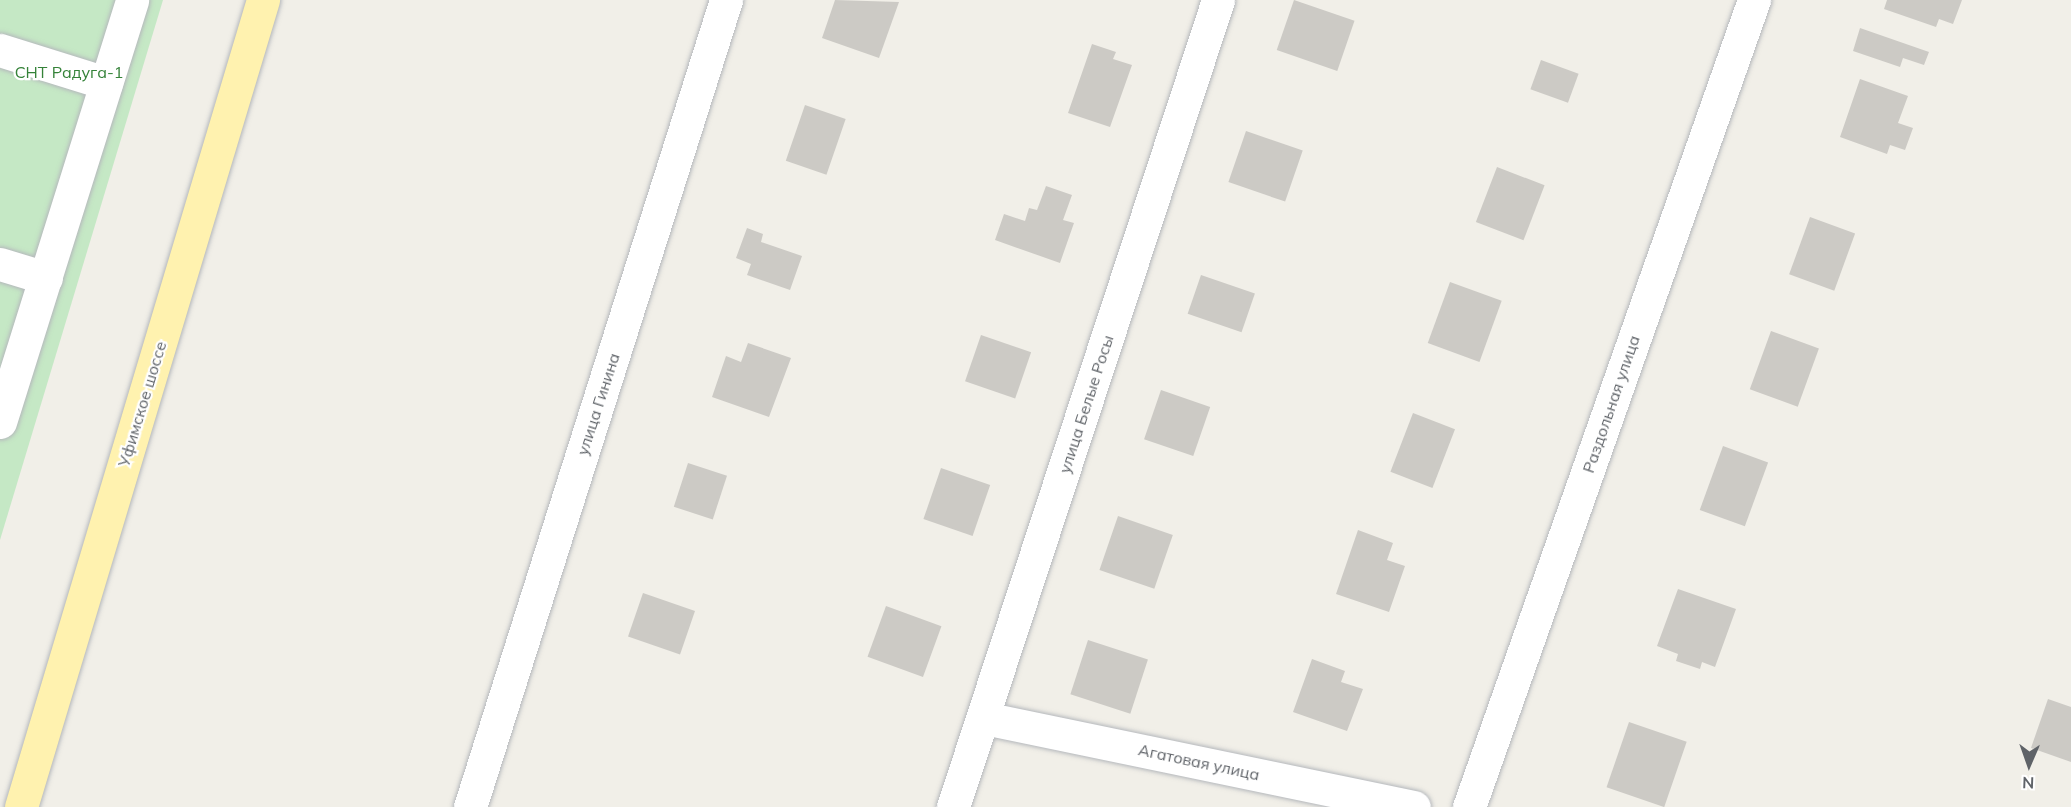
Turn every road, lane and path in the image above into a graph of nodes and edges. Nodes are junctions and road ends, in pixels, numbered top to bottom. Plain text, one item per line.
1 (132, 0) edge
2 (263, 0) edge
3 (726, 0) edge
4 (1218, 0) edge
5 (1754, 0) edge
6 (0, 50) edge
7 (106, 83) junction
8 (0, 264) edge
9 (46, 278) junction
10 (0, 422) edge
11 (984, 718) junction
12 (21, 807) edge
13 (470, 807) edge
14 (953, 807) edge
15 (1414, 807) edge
16 (1469, 807) edge

1 - 7 street
2 - 12 main road, Уфимское шоссе
3 - 13 street, улица Гинина
4 - 11 street, улица Белые Росы
5 - 16 street, Раздольная улица
6 - 7 street
7 - 9 street
8 - 9 street
9 - 10 street
11 - 14 street, улица Белые Росы
11 - 15 street, Агатовая улица

